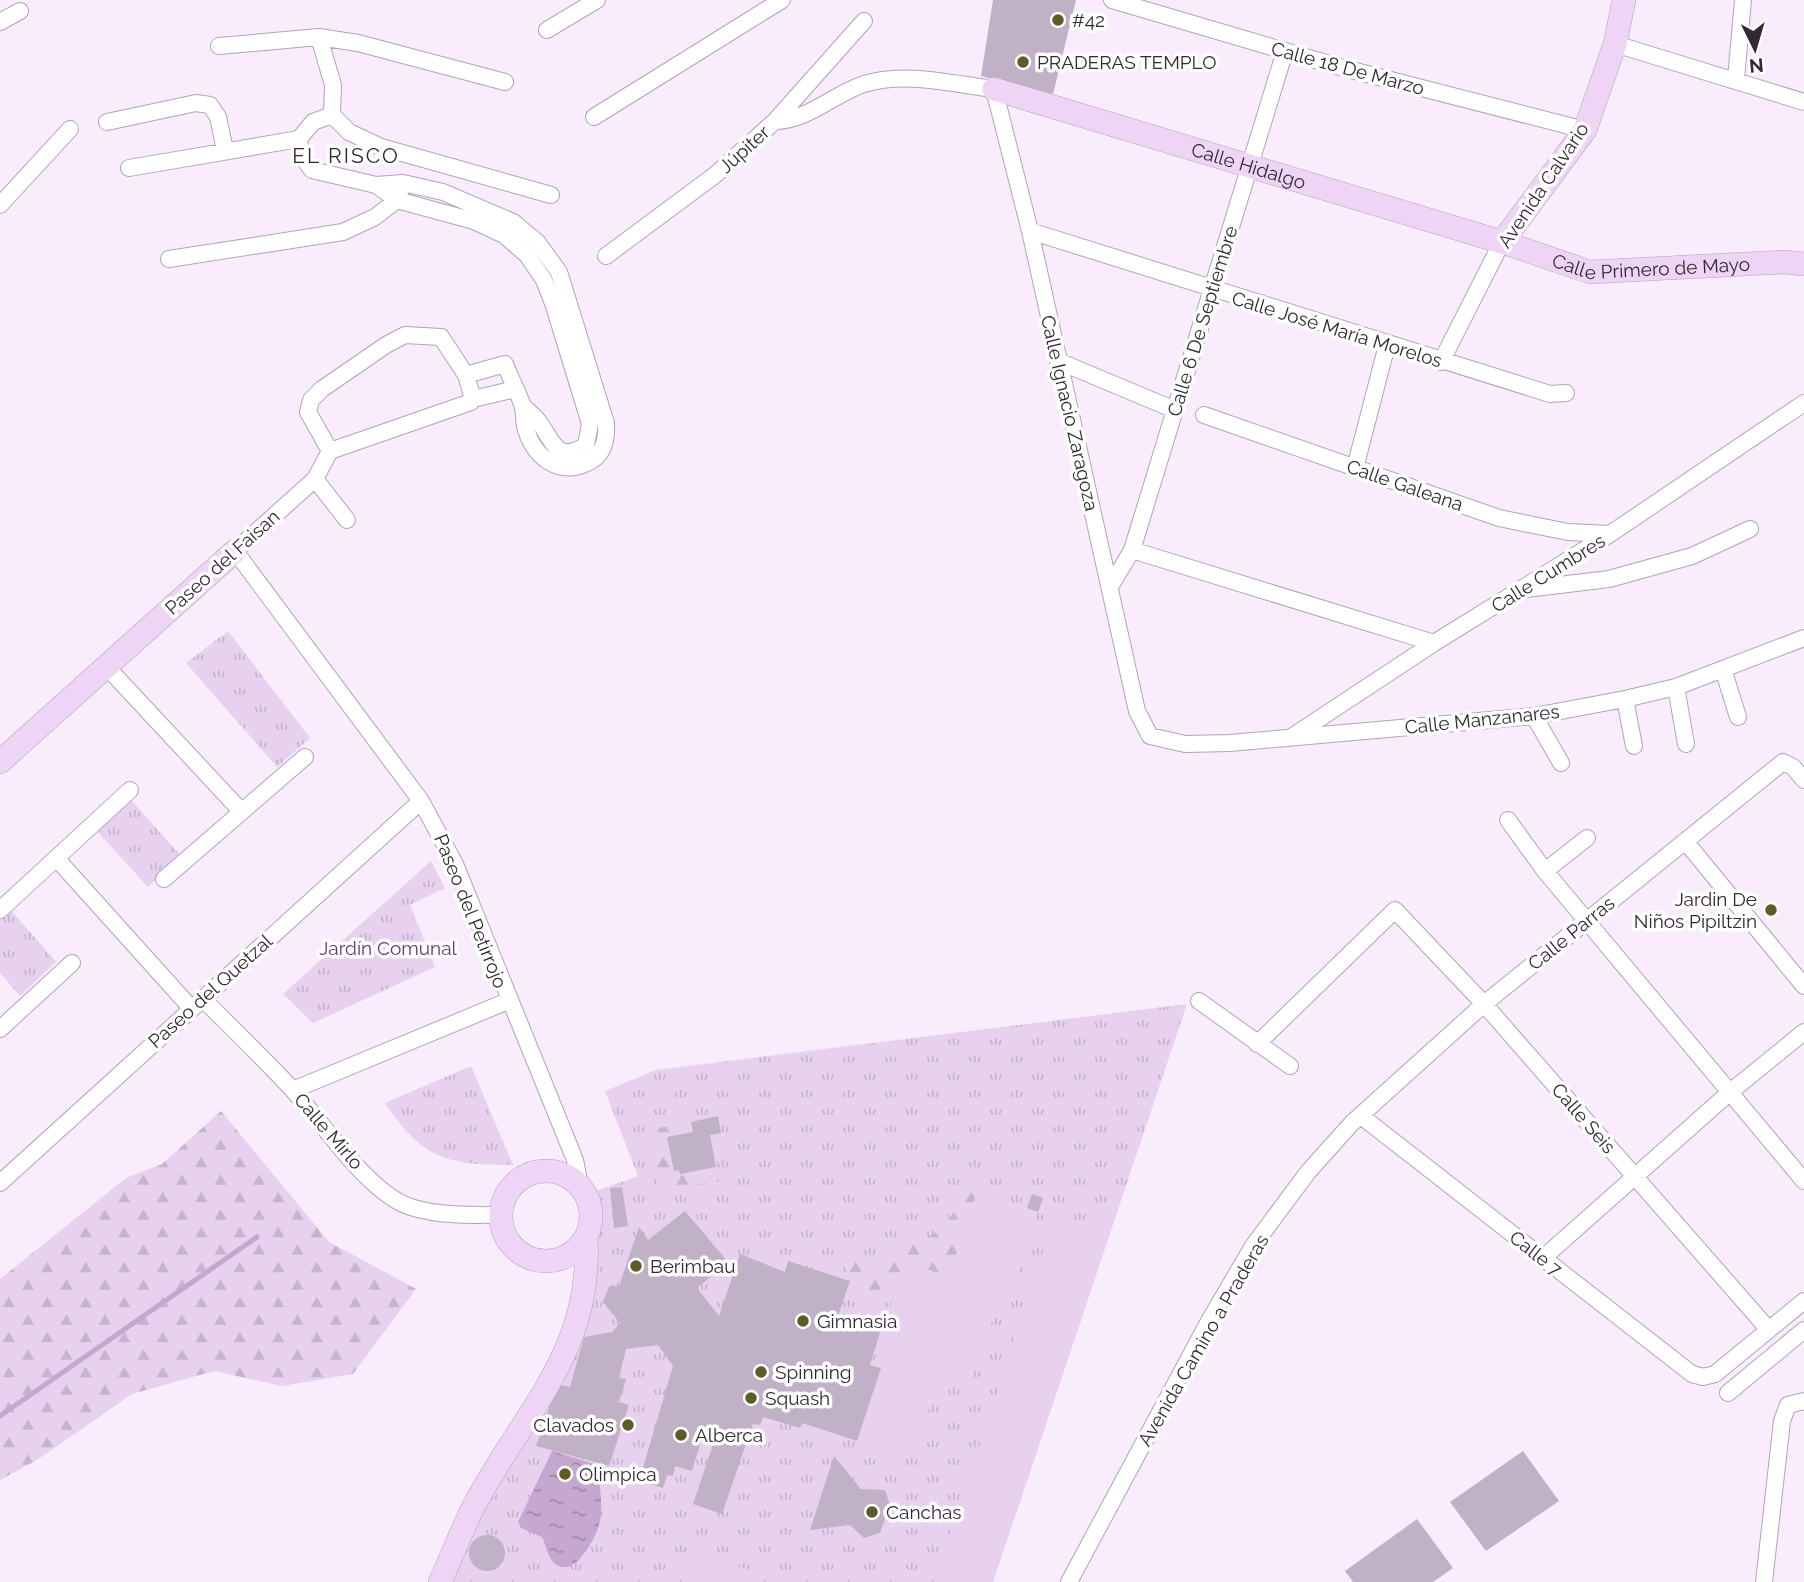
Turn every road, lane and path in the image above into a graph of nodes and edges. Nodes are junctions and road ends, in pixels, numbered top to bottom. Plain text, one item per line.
1 (597, 0) edge
2 (782, 0) edge
3 (1112, 0) edge
4 (1743, 0) edge
5 (1619, 1) edge
6 (20, 11) dead end
7 (864, 21) dead end
8 (0, 22) edge
9 (547, 30) dead end
10 (319, 37) junction
11 (1615, 44) junction
12 (219, 46) dead end
13 (1285, 51) junction
14 (1736, 79) junction
15 (505, 82) dead end
16 (994, 89) junction
17 (1804, 102) edge
18 (332, 115) junction
19 (594, 117) dead end
20 (775, 121) junction
21 (107, 122) dead end
22 (71, 129) dead end
23 (1585, 130) junction
24 (299, 139) junction
25 (225, 150) junction
26 (1250, 166) junction
27 (130, 168) dead end
28 (403, 183) junction
29 (376, 185) junction
30 (551, 195) dead end
31 (397, 200) junction
32 (0, 205) edge
33 (1030, 231) junction
34 (1502, 242) junction
35 (606, 256) dead end
36 (169, 259) dead end
37 (1804, 264) edge
38 (1211, 289) junction
39 (1387, 345) junction
40 (1058, 361) junction
41 (1441, 362) junction
42 (466, 375) junction
43 (515, 389) junction
44 (1566, 393) dead end
45 (469, 402) junction
46 (1804, 403) edge
47 (523, 406) junction
48 (1175, 410) junction
49 (1204, 415) dead end
50 (330, 451) junction
51 (1356, 468) junction
52 (316, 479) junction
53 (347, 520) dead end
54 (1750, 529) dead end
55 (1610, 534) junction
56 (1132, 550) junction
57 (235, 551) junction
58 (1110, 587) junction
59 (1520, 589) junction
60 (1804, 638) edge
61 (1434, 643) junction
62 (105, 665) junction
63 (1723, 669) junction
64 (1676, 688) junction
65 (1625, 699) junction
66 (1534, 716) junction
67 (1738, 717) dead end
68 (1150, 736) joint
69 (1289, 739) junction
70 (1686, 744) dead end
71 (1634, 746) dead end
72 (304, 757) dead end
73 (0, 762) edge
74 (1561, 763) dead end
75 (1804, 780) edge
76 (130, 790) dead end
77 (421, 801) junction
78 (240, 811) junction
79 (1508, 820) dead end
80 (1587, 838) dead end
81 (1685, 841) junction
82 (56, 858) junction
83 (1545, 872) junction
84 (164, 879) dead end
85 (0, 910) edge
86 (1588, 920) junction
87 (72, 962) dead end
88 (1804, 986) edge
89 (508, 1001) junction
90 (1199, 1001) dead end
91 (197, 1003) junction
92 (1484, 1004) junction
93 (0, 1029) edge
94 (1804, 1032) edge
95 (1257, 1044) junction
96 (1290, 1066) dead end
97 (293, 1090) junction
98 (1729, 1093) junction
99 (1361, 1116) junction
100 (1636, 1178) junction
101 (1804, 1181) edge
102 (0, 1183) edge
103 (580, 1185) junction
104 (490, 1215) junction
105 (586, 1238) junction
106 (1543, 1258) junction
107 (1804, 1301) edge
108 (1804, 1329) edge
109 (1769, 1330) junction
110 (1728, 1393) dead end
111 (1804, 1401) edge
112 (440, 1582) edge
113 (1069, 1582) edge
114 (1764, 1582) edge

1 - 9 street
2 - 19 street
3 - 13 street, Calle 18 De Marzo
4 - 14 street
5 - 11 street, Avenida Calvario
6 - 8 street
7 - 20 street, Júpiter
10 - 12 street
10 - 15 street
10 - 18 street
11 - 14 street
11 - 23 street, Avenida Calvario
13 - 23 street, Calle 18 De Marzo
13 - 26 street, Calle 6 De Septiembre
14 - 17 street
16 - 20 street
16 - 26 street, Calle Hidalgo
16 - 33 street, Calle Ignacio Zaragoza
18 - 24 street
18 - 30 street
20 - 35 street, Júpiter
21 - 25 street
22 - 32 street
23 - 34 street, Avenida Calvario
24 - 25 street
24 - 29 street
25 - 27 street
26 - 34 street, Calle Hidalgo
26 - 38 street, Calle 6 De Septiembre
28 - 29 street
28 - 31 street
28 - 47 street
29 - 31 street
31 - 36 street
31 - 47 street
33 - 38 street, Calle José María Morelos
33 - 40 street, Calle Ignacio Zaragoza
34 - 37 street, Calle Primero de Mayo
34 - 41 street, Avenida Calvario
38 - 39 street, Calle José María Morelos
38 - 48 street, Calle 6 De Septiembre
39 - 41 street, Calle José María Morelos
39 - 51 street
40 - 48 street
40 - 58 street, Calle Ignacio Zaragoza
41 - 44 street, Calle José María Morelos
42 - 43 street
42 - 45 street
42 - 50 street
43 - 45 street
43 - 47 street
45 - 50 street
46 - 55 street, Calle Cumbres
48 - 56 street, Calle 6 De Septiembre
49 - 51 street, Calle Galeana
50 - 52 street, Paseo del Faisan
51 - 55 street, Calle Galeana
52 - 53 street
52 - 57 street, Paseo del Faisan
54 - 59 street
55 - 59 street, Calle Cumbres
56 - 58 street, Calle 6 De Septiembre
56 - 61 street
57 - 62 street, Paseo del Faisan
57 - 77 street, Paseo del Petirrojo
58 - 68 street, Calle Ignacio Zaragoza
59 - 61 street, Calle Cumbres
60 - 63 street, Calle Manzanares
61 - 69 street, Calle Cumbres
62 - 73 street, Paseo del Faisan
62 - 78 street
63 - 64 street, Calle Manzanares
63 - 67 street
64 - 65 street, Calle Manzanares
64 - 70 street
65 - 66 street, Calle Manzanares
65 - 71 street
66 - 69 street, Calle Manzanares
66 - 74 street
68 - 69 street, Calle Manzanares
72 - 78 street
75 - 81 street, Calle Parras
76 - 82 street
77 - 89 street, Paseo del Petirrojo
77 - 91 street, Paseo del Quetzal
78 - 84 street
79 - 83 street
80 - 83 street
81 - 86 street, Calle Parras
81 - 88 street
82 - 85 street
82 - 91 street, Calle Mirlo
83 - 86 street
86 - 92 street, Calle Parras
86 - 98 street
87 - 93 street
89 - 97 street
89 - 103 street, Paseo del Petirrojo
90 - 95 street
91 - 97 street, Calle Mirlo
91 - 102 street, Paseo del Quetzal
92 - 95 street, Calle Seis
92 - 99 street, Calle Parras
92 - 100 street, Calle Seis
94 - 98 street
95 - 96 street
97 - 104 street, Calle Mirlo
98 - 100 street
98 - 101 street
99 - 106 street, Calle 7
99 - 113 street, Avenida Camino a Praderas
100 - 106 street
100 - 109 street, Calle Seis
103 - 104 street
103 - 105 street
104 - 105 street
105 - 112 street
106 - 109 street, Calle 7
107 - 109 street
108 - 110 street
111 - 114 street

